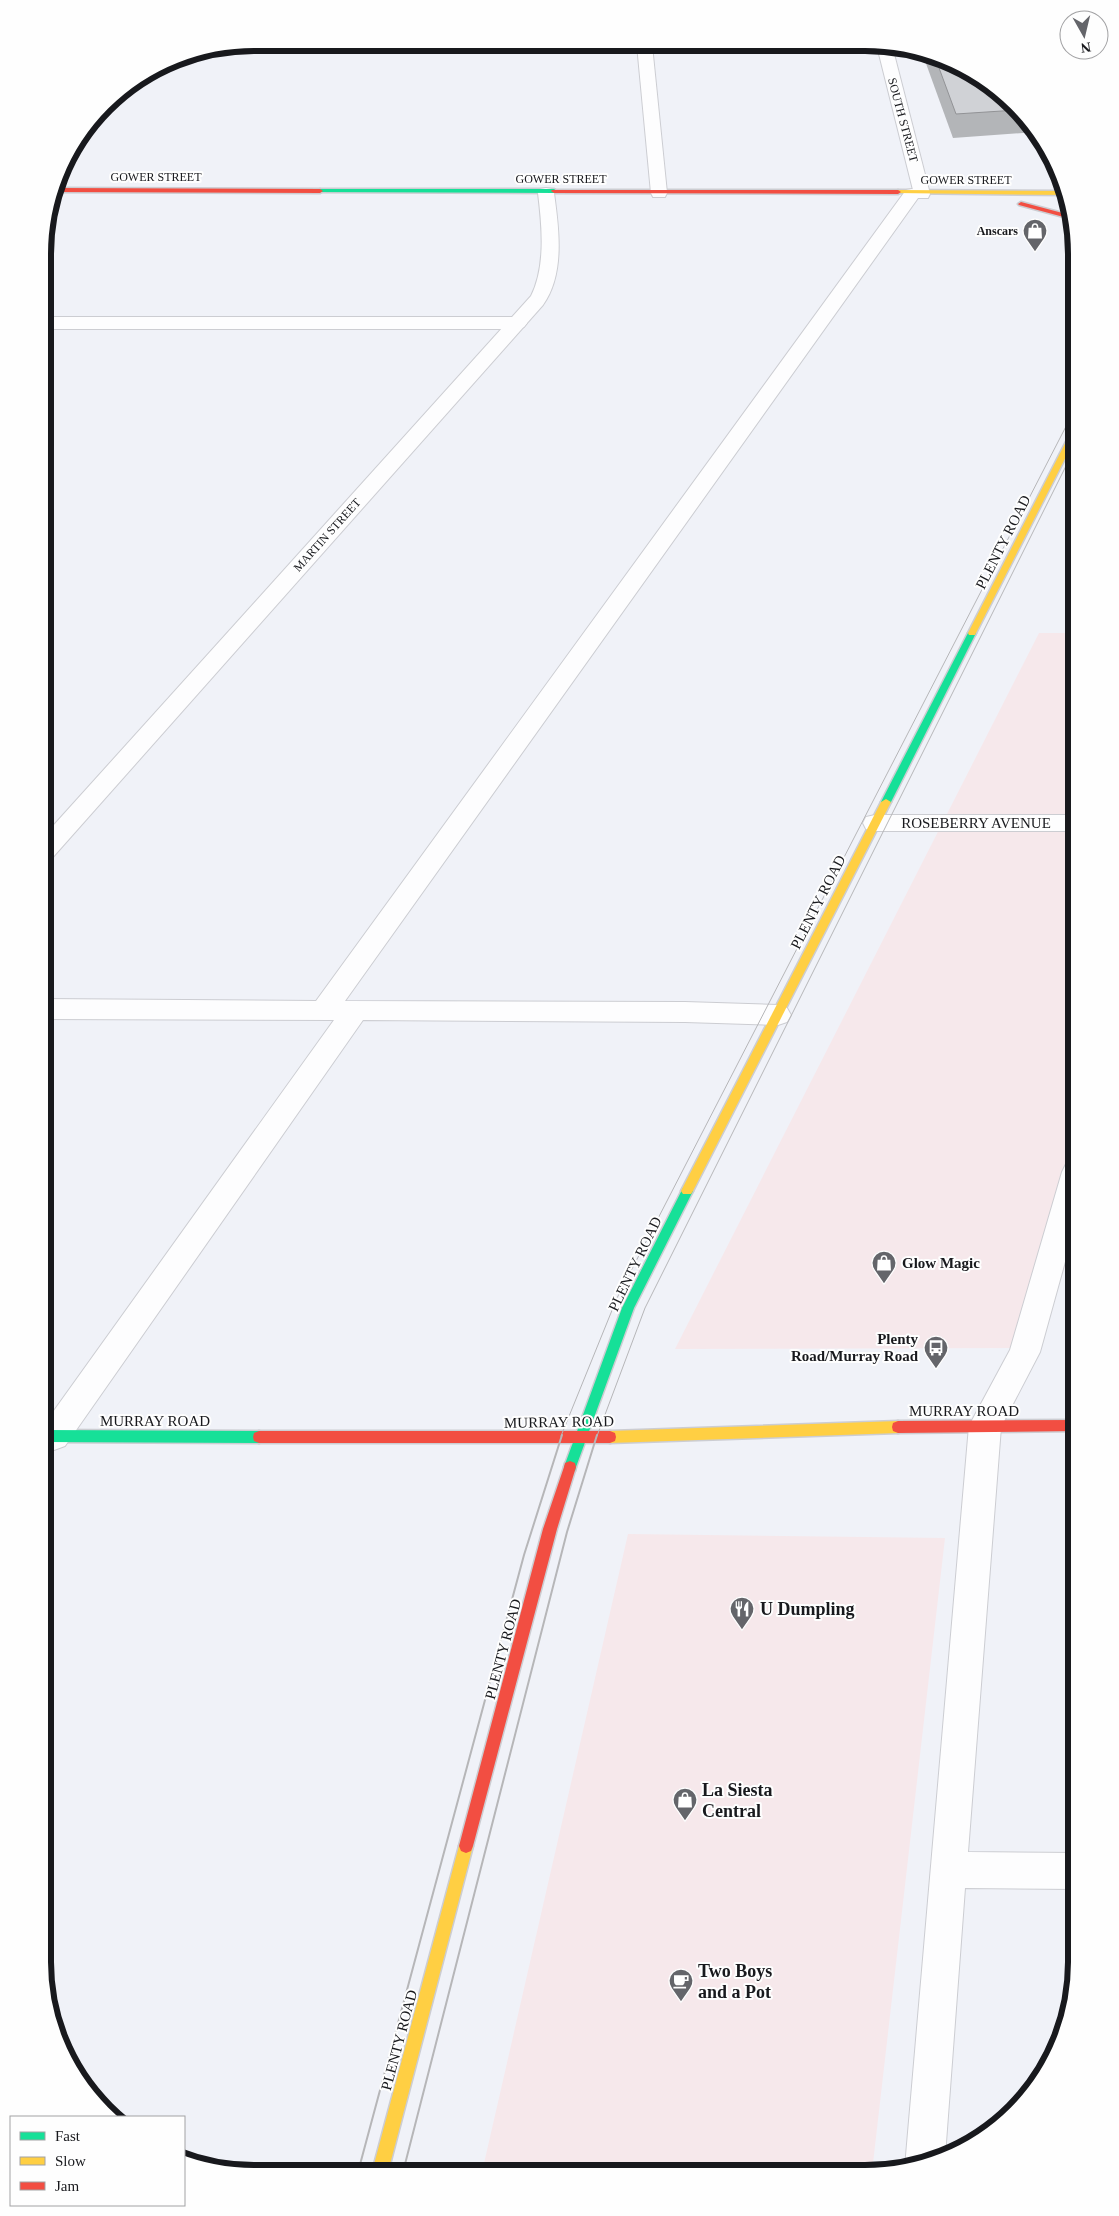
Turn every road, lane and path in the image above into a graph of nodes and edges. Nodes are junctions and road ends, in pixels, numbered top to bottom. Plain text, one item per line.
1 (645, 51) edge
2 (885, 53) edge
3 (62, 190) edge
4 (546, 193) junction
5 (659, 193) junction
6 (1058, 193) edge
7 (917, 194) junction
8 (955, 194) junction
9 (1064, 215) edge
10 (51, 323) edge
11 (518, 323) junction
12 (1068, 460) edge
13 (875, 823) junction
14 (1068, 823) edge
15 (51, 843) edge
16 (51, 1009) edge
17 (322, 1012) junction
18 (355, 1012) junction
19 (778, 1015) junction
20 (1068, 1200) edge
21 (985, 1426) junction
22 (1068, 1426) edge
23 (51, 1433) edge
24 (51, 1436) edge
25 (579, 1438) junction
26 (948, 1870) junction
27 (1068, 1871) edge
28 (925, 2156) edge
29 (382, 2165) edge

1 - 5 street
2 - 7 street, SOUTH STREET
3 - 4 main road, GOWER STREET
4 - 5 main road, GOWER STREET
4 - 11 street, MARTIN STREET
5 - 7 main road, GOWER STREET
6 - 8 main road, GOWER STREET
7 - 8 main road, GOWER STREET
7 - 17 street
8 - 9 main road
10 - 11 street
11 - 15 street, MARTIN STREET
12 - 13 main road, PLENTY ROAD
13 - 14 street, ROSEBERRY AVENUE
13 - 19 main road, PLENTY ROAD
16 - 17 street
17 - 18 street
18 - 19 street
18 - 23 street
19 - 25 main road, PLENTY ROAD
20 - 21 street
21 - 22 main road, MURRAY ROAD
21 - 25 main road, MURRAY ROAD
21 - 26 street
24 - 25 main road, MURRAY ROAD
25 - 29 main road, PLENTY ROAD
26 - 27 street
26 - 28 street

